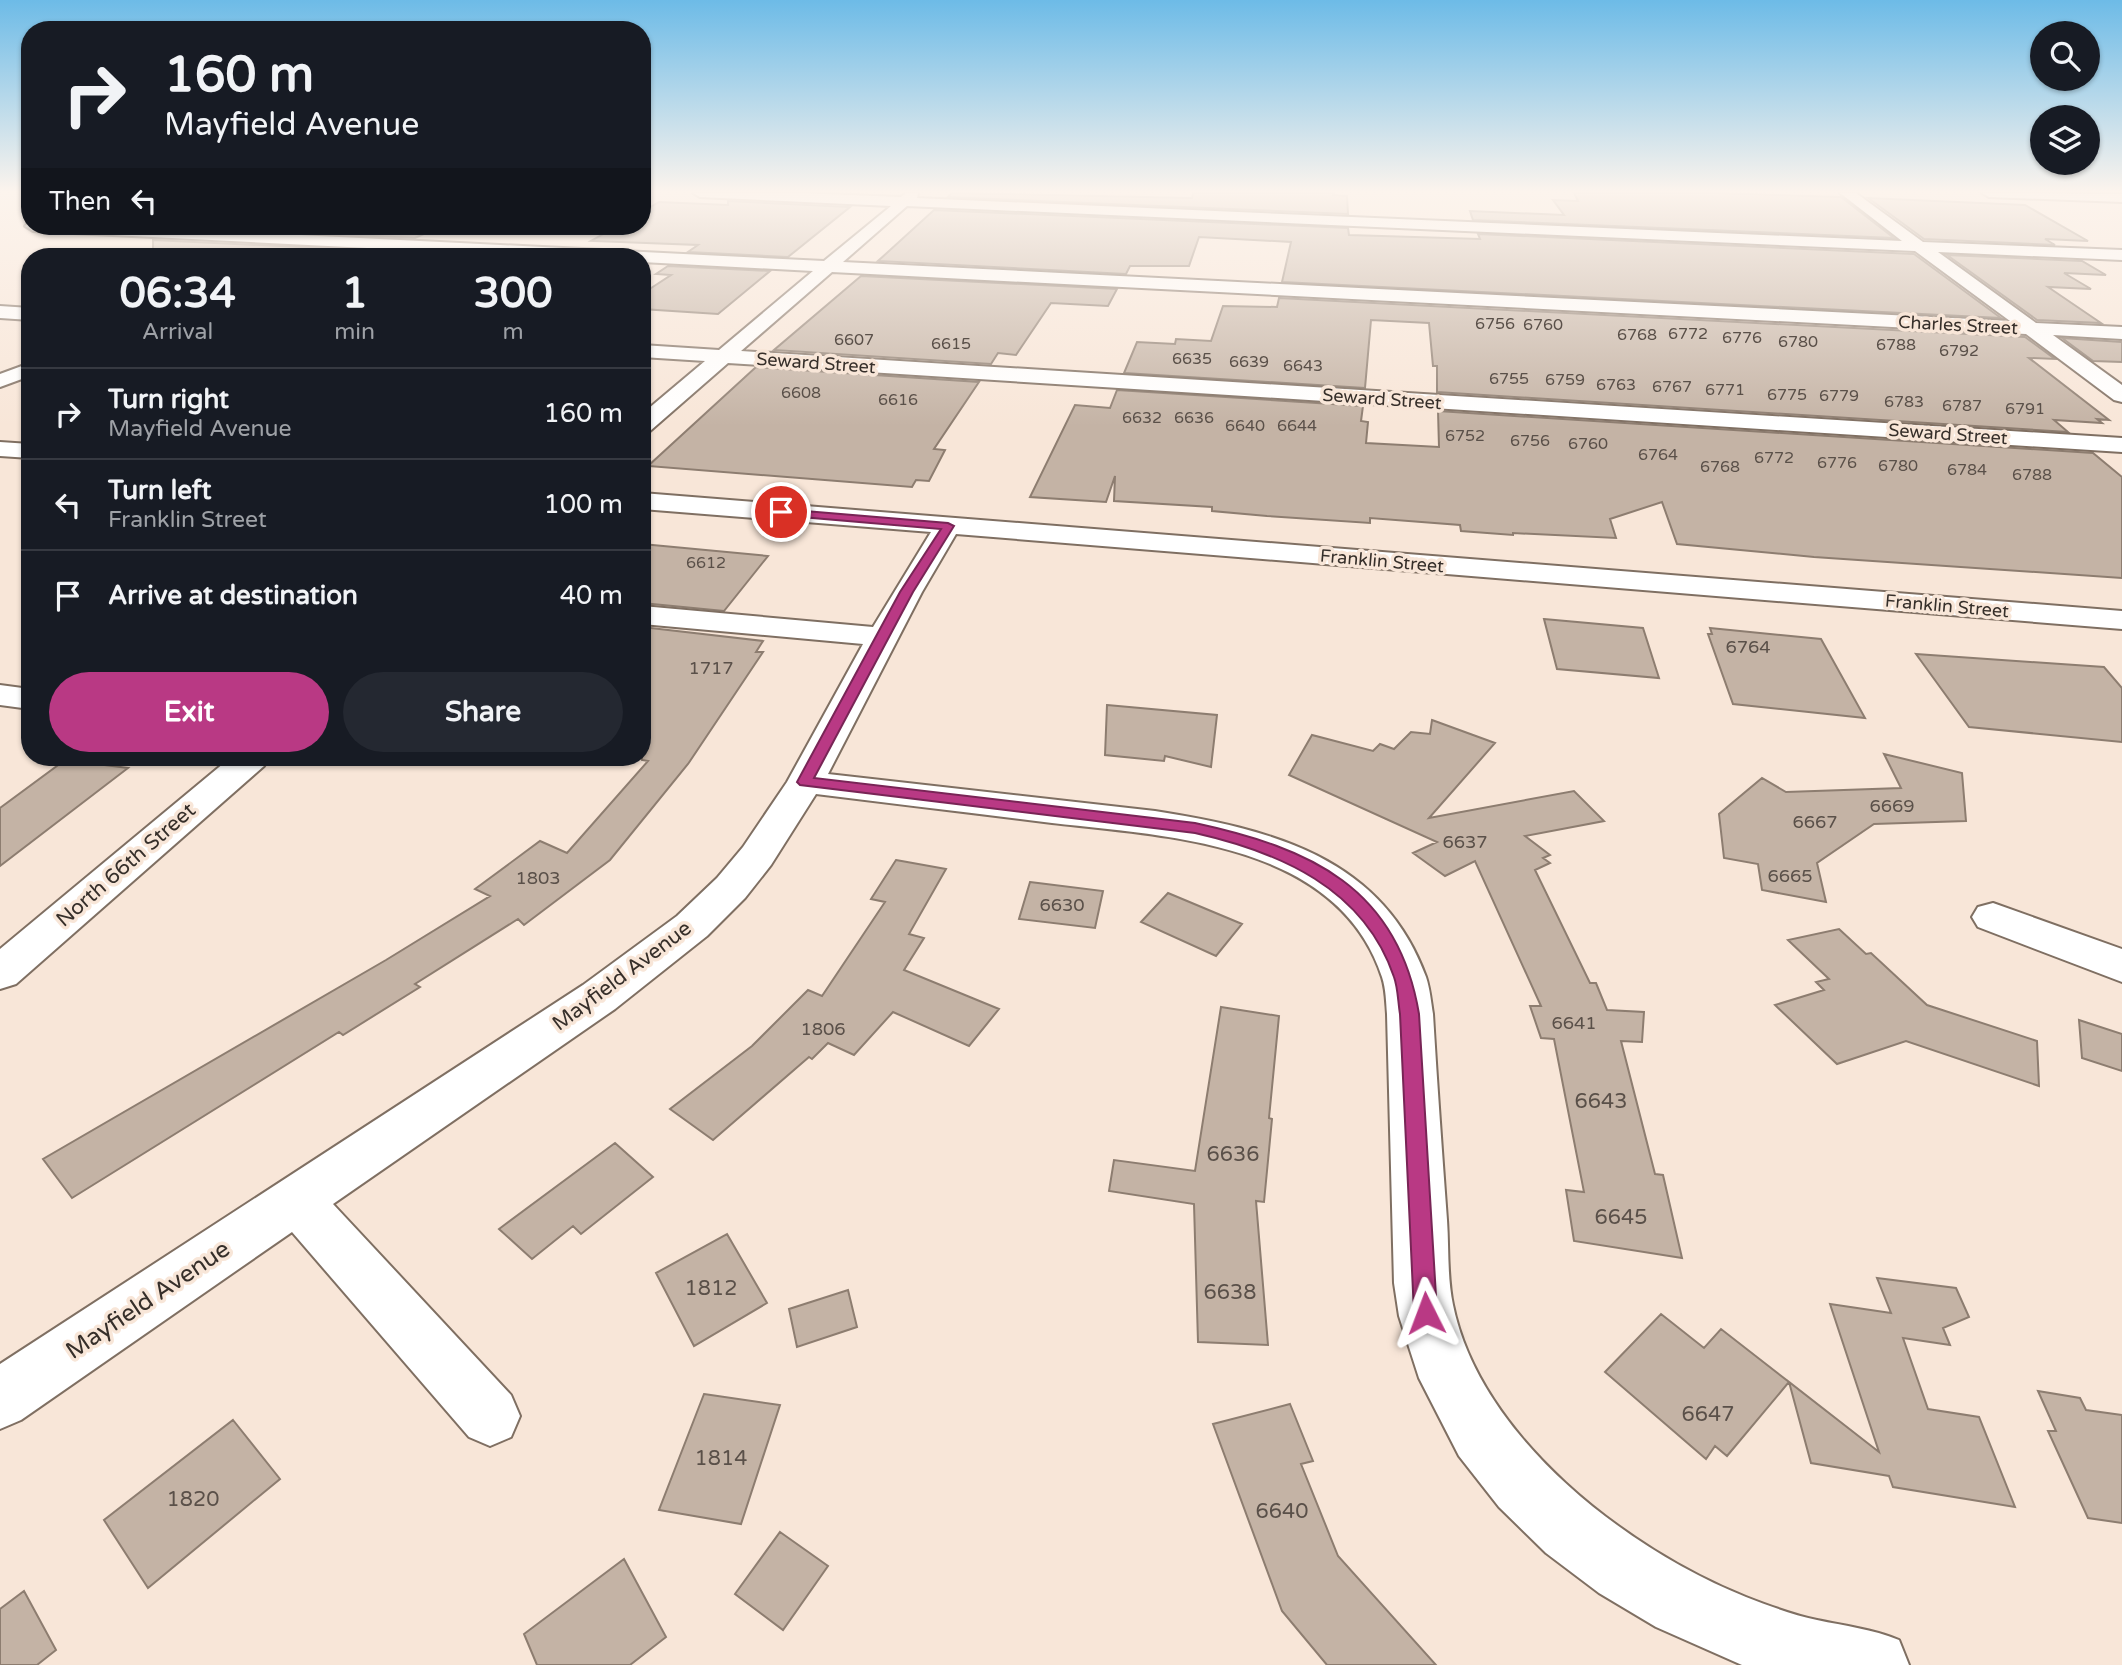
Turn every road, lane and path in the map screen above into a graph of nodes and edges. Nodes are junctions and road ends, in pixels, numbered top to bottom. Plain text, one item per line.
1 (823, 271) edge
2 (919, 271) edge
3 (1953, 271) edge
4 (0, 312) edge
5 (21, 313) edge
6 (2032, 328) junction
7 (2122, 333) edge
8 (651, 352) edge
9 (722, 357) junction
10 (21, 373) edge
11 (0, 381) edge
12 (2122, 395) edge
13 (651, 418) edge
14 (2122, 445) edge
15 (0, 449) edge
16 (21, 450) edge
17 (651, 502) edge
18 (948, 526) junction
19 (651, 616) edge
20 (2122, 620) edge
21 (883, 636) junction
22 (0, 695) edge
23 (21, 698) edge
24 (242, 766) edge
25 (805, 782) junction
26 (1993, 917) dead end
27 (2122, 966) edge
28 (0, 973) edge
29 (297, 1201) junction
30 (0, 1399) edge
31 (490, 1416) dead end
32 (1874, 1665) edge

1 - 9 street
2 - 6 street, Charles Street
3 - 6 street
4 - 5 street
6 - 7 street, Charles Street
6 - 12 street
8 - 9 street, Seward Street
9 - 13 street
9 - 14 street, Seward Street
10 - 11 street
15 - 16 street
17 - 18 street, Franklin Street
18 - 20 street, Franklin Street
18 - 21 street, Mayfield Avenue
19 - 21 street
21 - 25 street, Mayfield Avenue
22 - 23 street
24 - 28 street, North 66th Street
25 - 29 street, Mayfield Avenue
25 - 32 street
26 - 27 street
29 - 30 street, Mayfield Avenue
29 - 31 street

